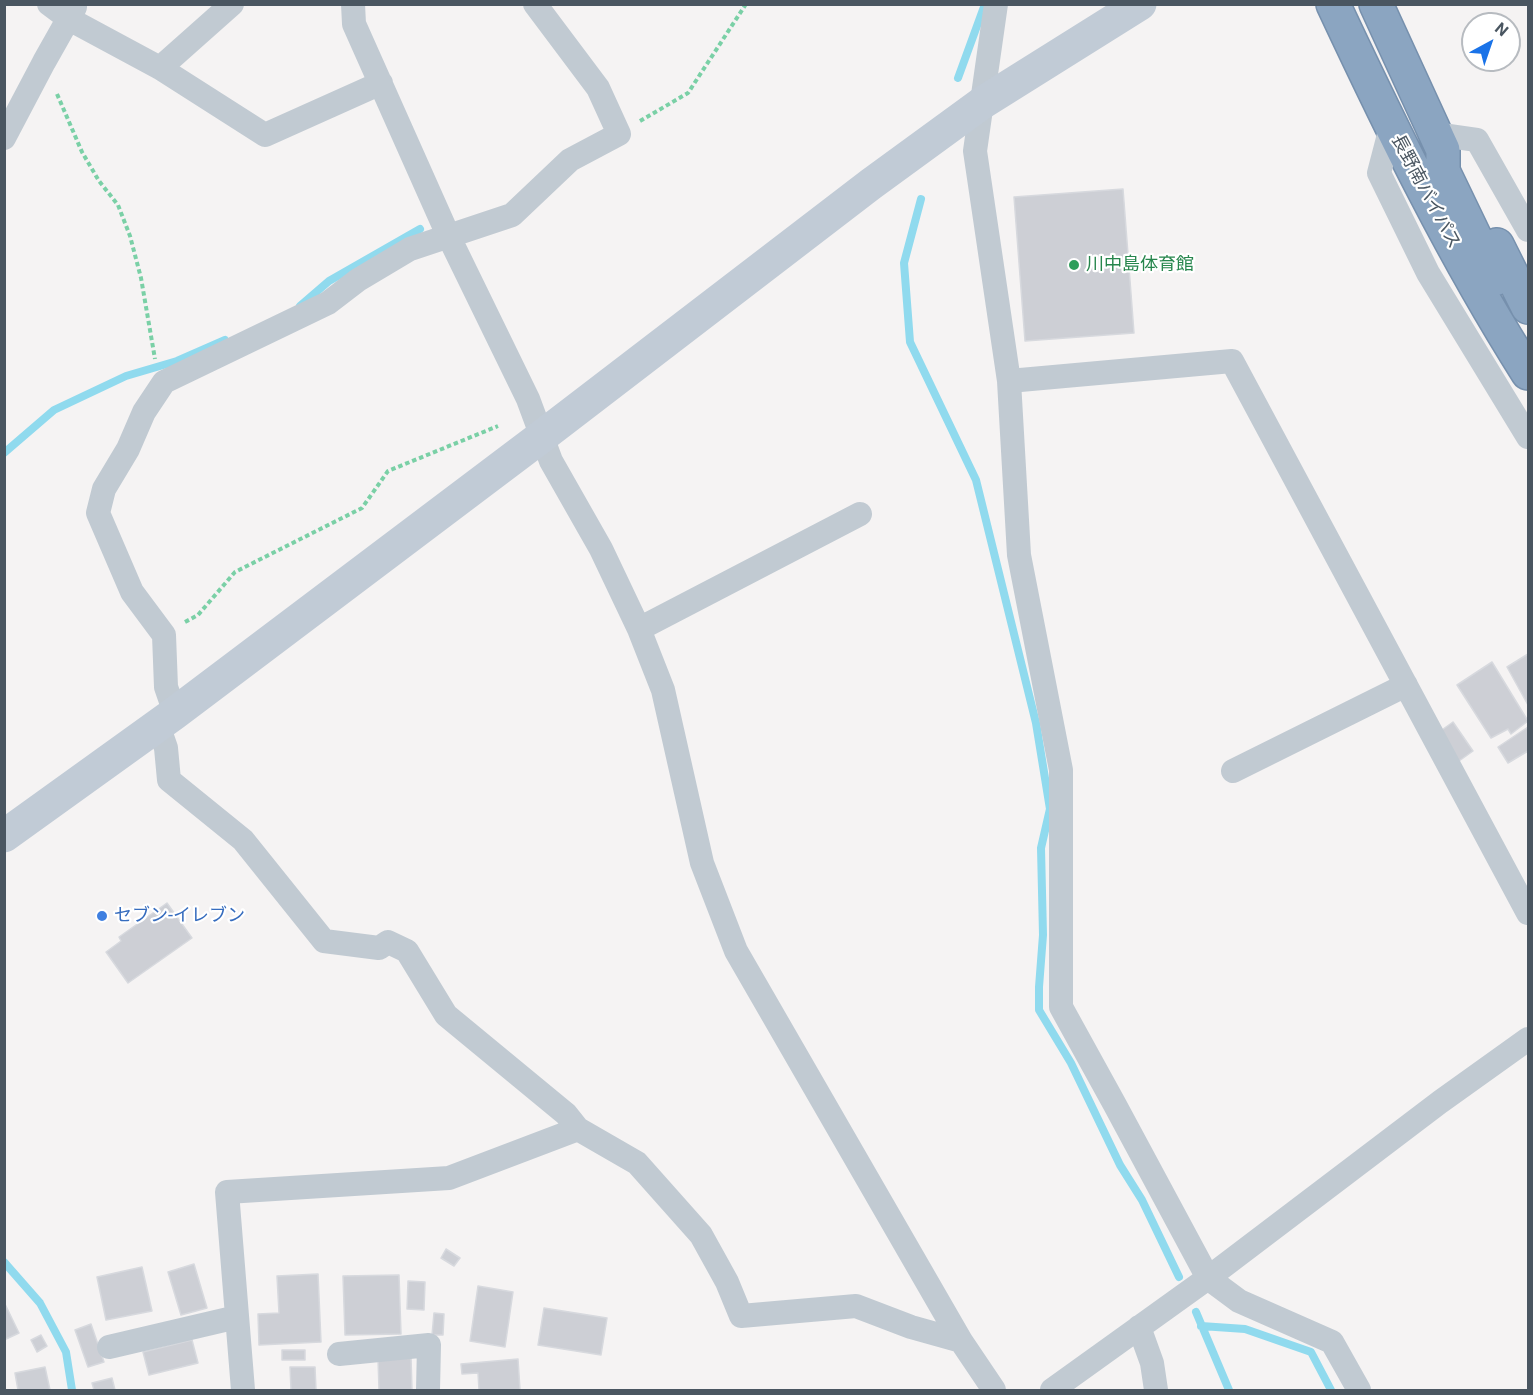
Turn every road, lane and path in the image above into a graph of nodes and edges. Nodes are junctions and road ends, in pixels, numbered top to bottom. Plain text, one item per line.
1 (49, 4) edge
2 (231, 4) edge
3 (353, 4) edge
4 (536, 4) edge
5 (746, 4) edge
6 (996, 4) edge
7 (1140, 4) edge
8 (1333, 4) edge
9 (1376, 4) edge
10 (73, 12) edge
11 (44, 62) junction
12 (160, 68) junction
13 (381, 83) junction
14 (982, 103) junction
15 (1391, 127) junction
16 (619, 134) junction
17 (4, 138) edge
18 (1439, 142) junction
19 (1528, 230) edge
20 (447, 235) junction
21 (1528, 307) edge
22 (1528, 344) edge
23 (1528, 373) edge
24 (1009, 381) junction
25 (164, 382) junction
26 (498, 426) dead end
27 (541, 437) junction
28 (1528, 437) edge
29 (860, 514) dead end
30 (639, 629) junction
31 (164, 635) junction
32 (1406, 685) junction
33 (166, 719) junction
34 (1233, 771) dead end
35 (4, 836) edge
36 (1528, 913) edge
37 (1528, 1039) edge
38 (578, 1129) junction
39 (1208, 1278) junction
40 (237, 1317) junction
41 (1139, 1327) junction
42 (961, 1341) junction
43 (109, 1347) dead end
44 (339, 1354) dead end
45 (243, 1390) edge
46 (428, 1390) edge
47 (994, 1390) edge
48 (1052, 1390) edge
49 (1156, 1390) edge
50 (1359, 1390) edge

1 - 10 street
2 - 12 street
3 - 13 street
4 - 16 street
5 - 16 path
6 - 14 street
7 - 14 street
8 - 15 highway, 長野南バイパス
9 - 18 highway, 長野南バイパス
10 - 11 street
10 - 12 street
11 - 17 street
11 - 25 path
12 - 13 street
13 - 20 street
14 - 24 street
14 - 27 street
15 - 23 highway, 長野南バイパス
15 - 28 street
16 - 20 street
18 - 19 street
18 - 21 highway
18 - 22 highway, 長野南バイパス
20 - 25 street
20 - 27 street
24 - 32 street
24 - 39 street
25 - 31 street
26 - 31 path
27 - 30 street
27 - 33 street
29 - 30 street
30 - 42 street
31 - 33 street
32 - 34 street
32 - 36 street
33 - 35 street
33 - 38 street
37 - 39 street
38 - 40 street
38 - 42 street
39 - 41 street
39 - 50 street
40 - 43 street
40 - 45 street
41 - 48 street
41 - 49 street
42 - 47 street
44 - 46 street

